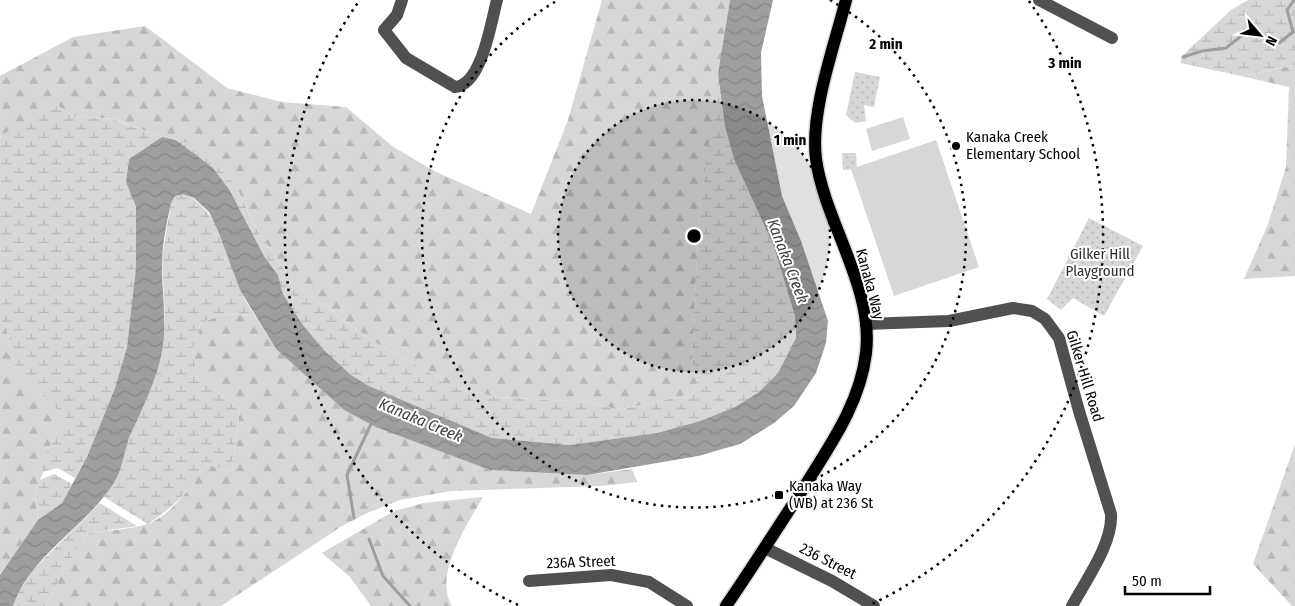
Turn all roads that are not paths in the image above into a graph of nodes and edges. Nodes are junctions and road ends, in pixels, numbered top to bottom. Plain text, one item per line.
1 (402, 0) edge
2 (497, 0) edge
3 (846, 0) edge
4 (1039, 0) edge
5 (1112, 38) dead end
6 (866, 324) junction
7 (765, 548) junction
8 (529, 581) dead end
9 (687, 606) edge
10 (726, 606) edge
11 (874, 606) edge
12 (1072, 606) edge

1 - 2 street
3 - 6 main road, Kanaka Way
4 - 5 street
6 - 7 main road, Kanaka Way
6 - 12 street, Gilker Hill Road
7 - 10 main road, Kanaka Way
7 - 11 street, 236 Street
8 - 9 street, 236A Street

